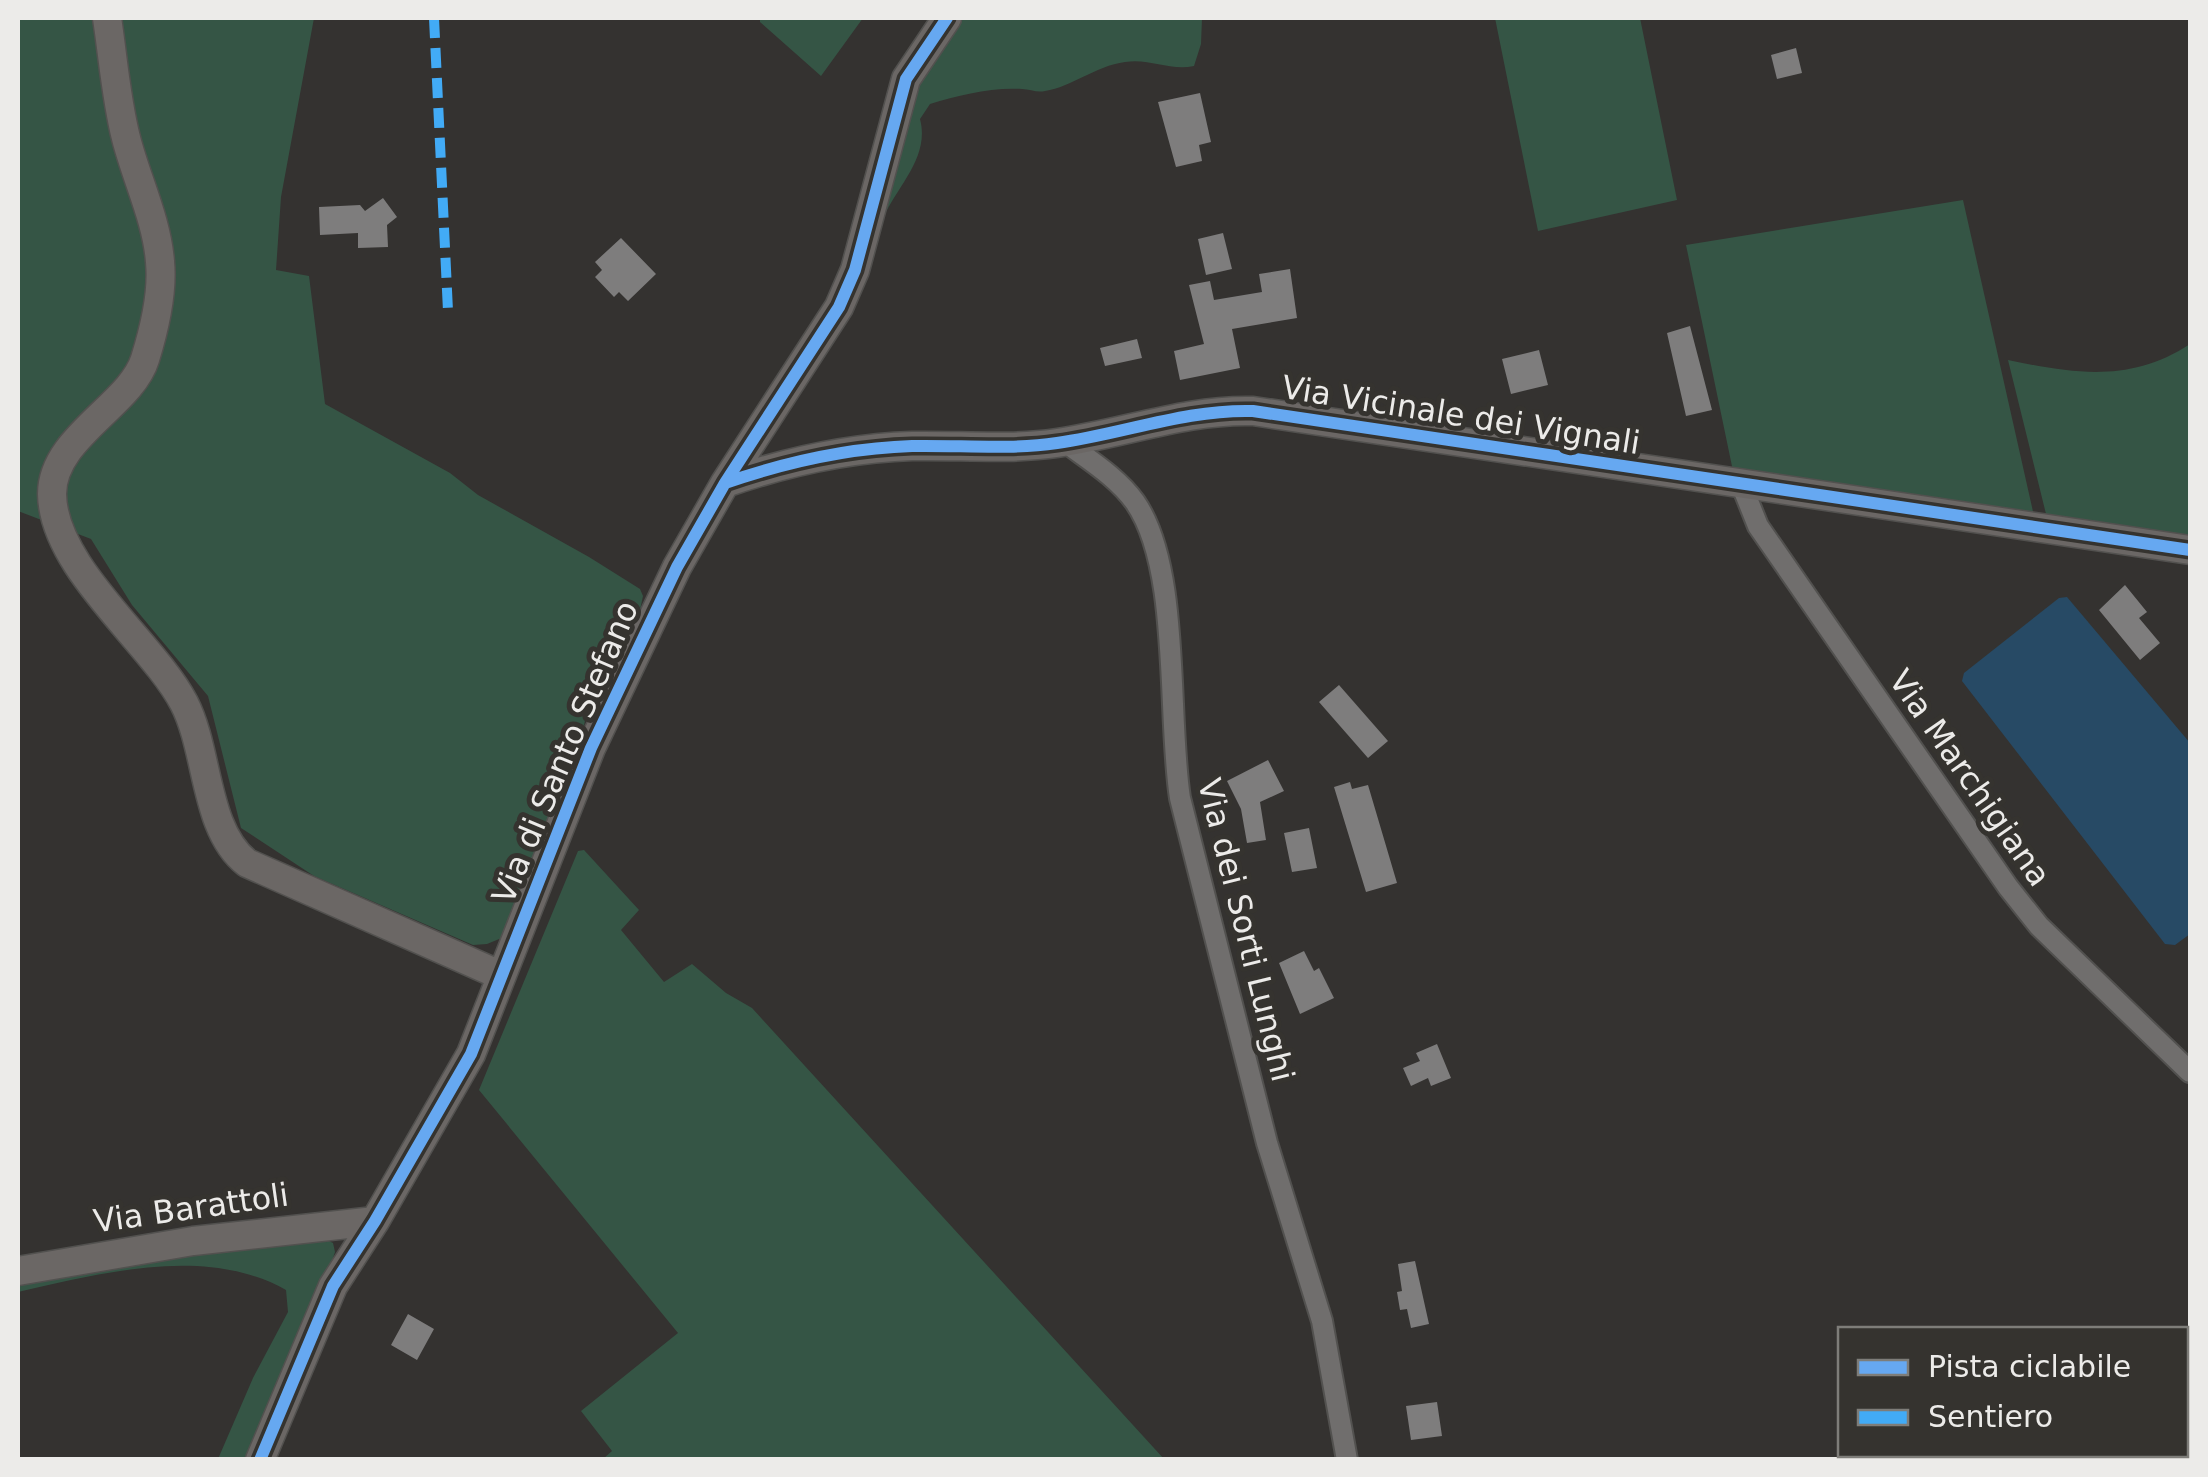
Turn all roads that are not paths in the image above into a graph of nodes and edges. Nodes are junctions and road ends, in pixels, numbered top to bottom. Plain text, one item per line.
1 (107, 18) edge
2 (947, 18) edge
3 (1064, 442) junction
4 (726, 483) junction
5 (1742, 486) junction
6 (2190, 550) edge
7 (500, 975) junction
8 (2190, 1072) edge
9 (376, 1221) junction
10 (18, 1272) edge
11 (260, 1460) edge
12 (1347, 1460) edge

1 - 7 street
2 - 4 street, Via di Santo Stefano
3 - 4 street, Via Vicinale dei Vignali
3 - 5 street, Via Vicinale dei Vignali
3 - 12 street, Via dei Sorti Lunghi
4 - 7 street, Via di Santo Stefano
5 - 6 street, Via Vicinale dei Vignali
5 - 8 street, Via Marchigiana
7 - 9 street, Via di Santo Stefano
9 - 10 street, Via Barattoli
9 - 11 street, Via di Santo Stefano

